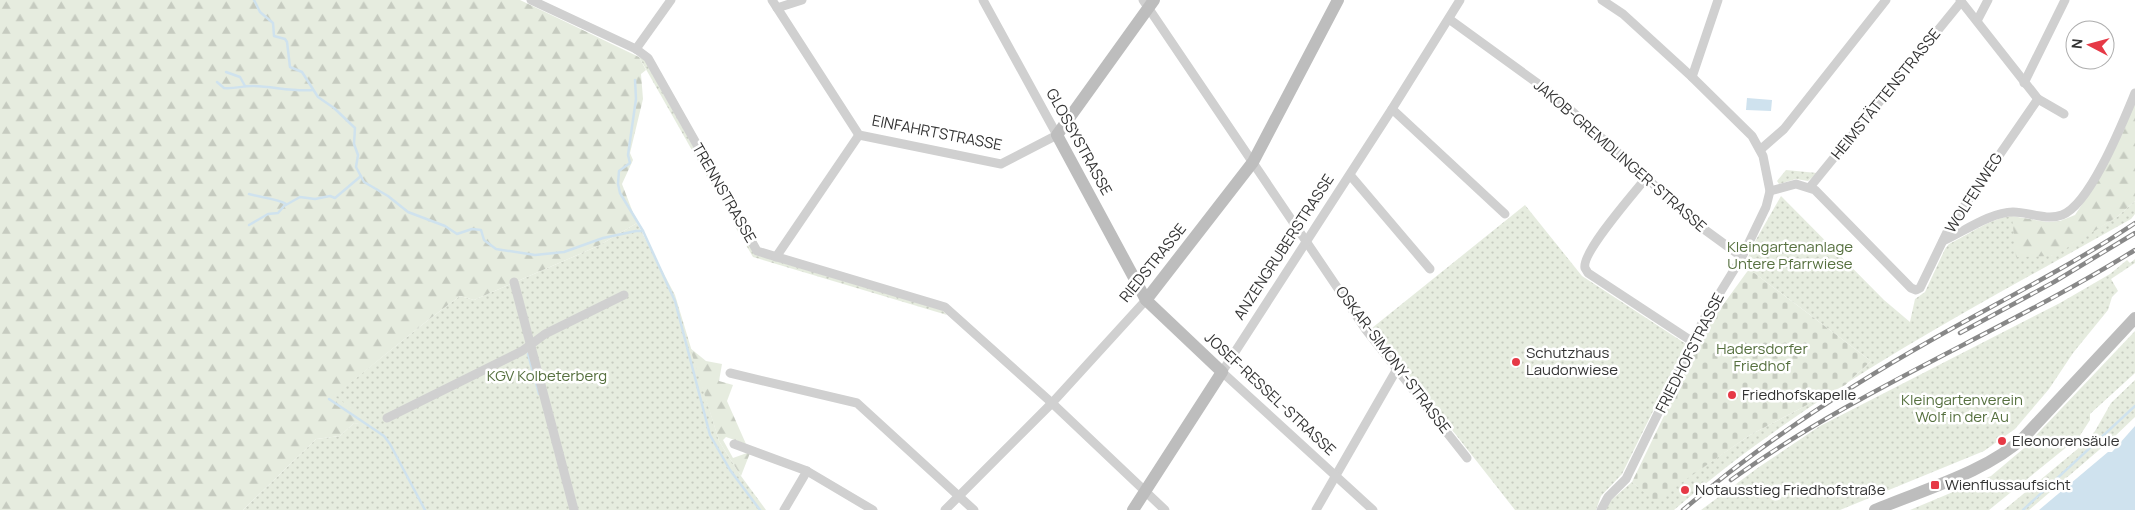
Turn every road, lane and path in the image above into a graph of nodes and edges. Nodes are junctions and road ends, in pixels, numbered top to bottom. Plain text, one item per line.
1 (531, 0) edge
2 (671, 0) edge
3 (802, 0) edge
4 (983, 0) edge
5 (1338, 0) edge
6 (1460, 0) edge
7 (1602, 0) edge
8 (1718, 0) edge
9 (1886, 0) edge
10 (1988, 0) edge
11 (2065, 0) edge
12 (1961, 1) edge
13 (1148, 3) edge
14 (775, 4) edge
15 (1449, 19) junction
16 (1977, 21) junction
17 (636, 49) junction
18 (1692, 77) junction
19 (2024, 83) junction
20 (2135, 93) edge
21 (2038, 98) junction
22 (1392, 109) junction
23 (2064, 114) dead end
24 (859, 135) junction
25 (1057, 135) junction
26 (1760, 150) junction
27 (1253, 162) junction
28 (1350, 175) junction
29 (1646, 178) junction
30 (1810, 187) junction
31 (1773, 190) junction
32 (1504, 214) dead end
33 (1943, 241) junction
34 (1307, 242) junction
35 (776, 257) junction
36 (1742, 257) junction
37 (1430, 269) dead end
38 (514, 282) dead end
39 (624, 295) dead end
40 (1146, 300) junction
41 (2135, 318) edge
42 (1693, 342) junction
43 (531, 344) junction
44 (1397, 369) junction
45 (1222, 372) junction
46 (730, 373) dead end
47 (1052, 403) junction
48 (387, 418) dead end
49 (734, 444) dead end
50 (1467, 458) dead end
51 (807, 471) junction
52 (1336, 477) junction
53 (1145, 491) junction
54 (958, 496) junction
55 (574, 510) edge
56 (784, 510) edge
57 (873, 510) edge
58 (945, 510) edge
59 (974, 510) edge
60 (1133, 510) edge
61 (1165, 510) edge
62 (1316, 510) edge
63 (1373, 510) edge
64 (1601, 510) edge
65 (1875, 510) edge

1 - 17 street, TRENNSTRASSE
2 - 17 street
3 - 14 street
4 - 25 street, GLOSSYSTRASSE
5 - 27 street, RIEDSTRASSE
6 - 15 street, ANZENGRUBERSTRASSE
7 - 18 street
8 - 18 street
9 - 26 street
10 - 16 street
11 - 19 street
12 - 16 street
12 - 30 street, HEIMSTÄTTENSTRASSE
13 - 25 street, EINFAHRTSTRASSE
13 - 27 street, OSKAR-SIMONY-STRASSE
14 - 24 street, EINFAHRTSTRASSE
15 - 22 street, ANZENGRUBERSTRASSE
15 - 29 street, JAKOB-GREMDLINGER-STRASSE
16 - 19 street
17 - 35 street, TRENNSTRASSE
18 - 26 street
19 - 21 street
20 - 33 street
21 - 23 street
21 - 33 street, WOLFENWEG
22 - 28 street, ANZENGRUBERSTRASSE
22 - 32 street
24 - 25 street, EINFAHRTSTRASSE
24 - 35 street
25 - 40 street, GLOSSYSTRASSE
26 - 31 street
27 - 34 street, OSKAR-SIMONY-STRASSE
27 - 40 street, RIEDSTRASSE
28 - 34 street, ANZENGRUBERSTRASSE
28 - 37 street
29 - 36 street, JAKOB-GREMDLINGER-STRASSE
29 - 42 street
30 - 31 street
30 - 33 street, WOLFENWEG
31 - 36 street, FRIEDHOFSTRASSE
34 - 44 street, OSKAR-SIMONY-STRASSE
34 - 45 street, ANZENGRUBERSTRASSE
35 - 47 street, TRENNSTRASSE
36 - 42 street, FRIEDHOFSTRASSE
38 - 43 street
39 - 43 street
40 - 45 street, JOSEF-RESSEL-STRASSE
40 - 47 street, RIEDSTRASSE
41 - 65 street
42 - 64 street, FRIEDHOFSTRASSE
43 - 48 street
43 - 55 street
44 - 50 street, OSKAR-SIMONY-STRASSE
44 - 52 street
45 - 52 street, JOSEF-RESSEL-STRASSE
45 - 53 street, ANZENGRUBERSTRASSE
46 - 54 street
47 - 53 street, TRENNSTRASSE
47 - 54 street, RIEDSTRASSE
49 - 51 street
51 - 56 street
51 - 57 street
52 - 62 street
52 - 63 street, JOSEF-RESSEL-STRASSE
53 - 60 street, ANZENGRUBERSTRASSE
53 - 61 street, TRENNSTRASSE
54 - 58 street, RIEDSTRASSE
54 - 59 street

